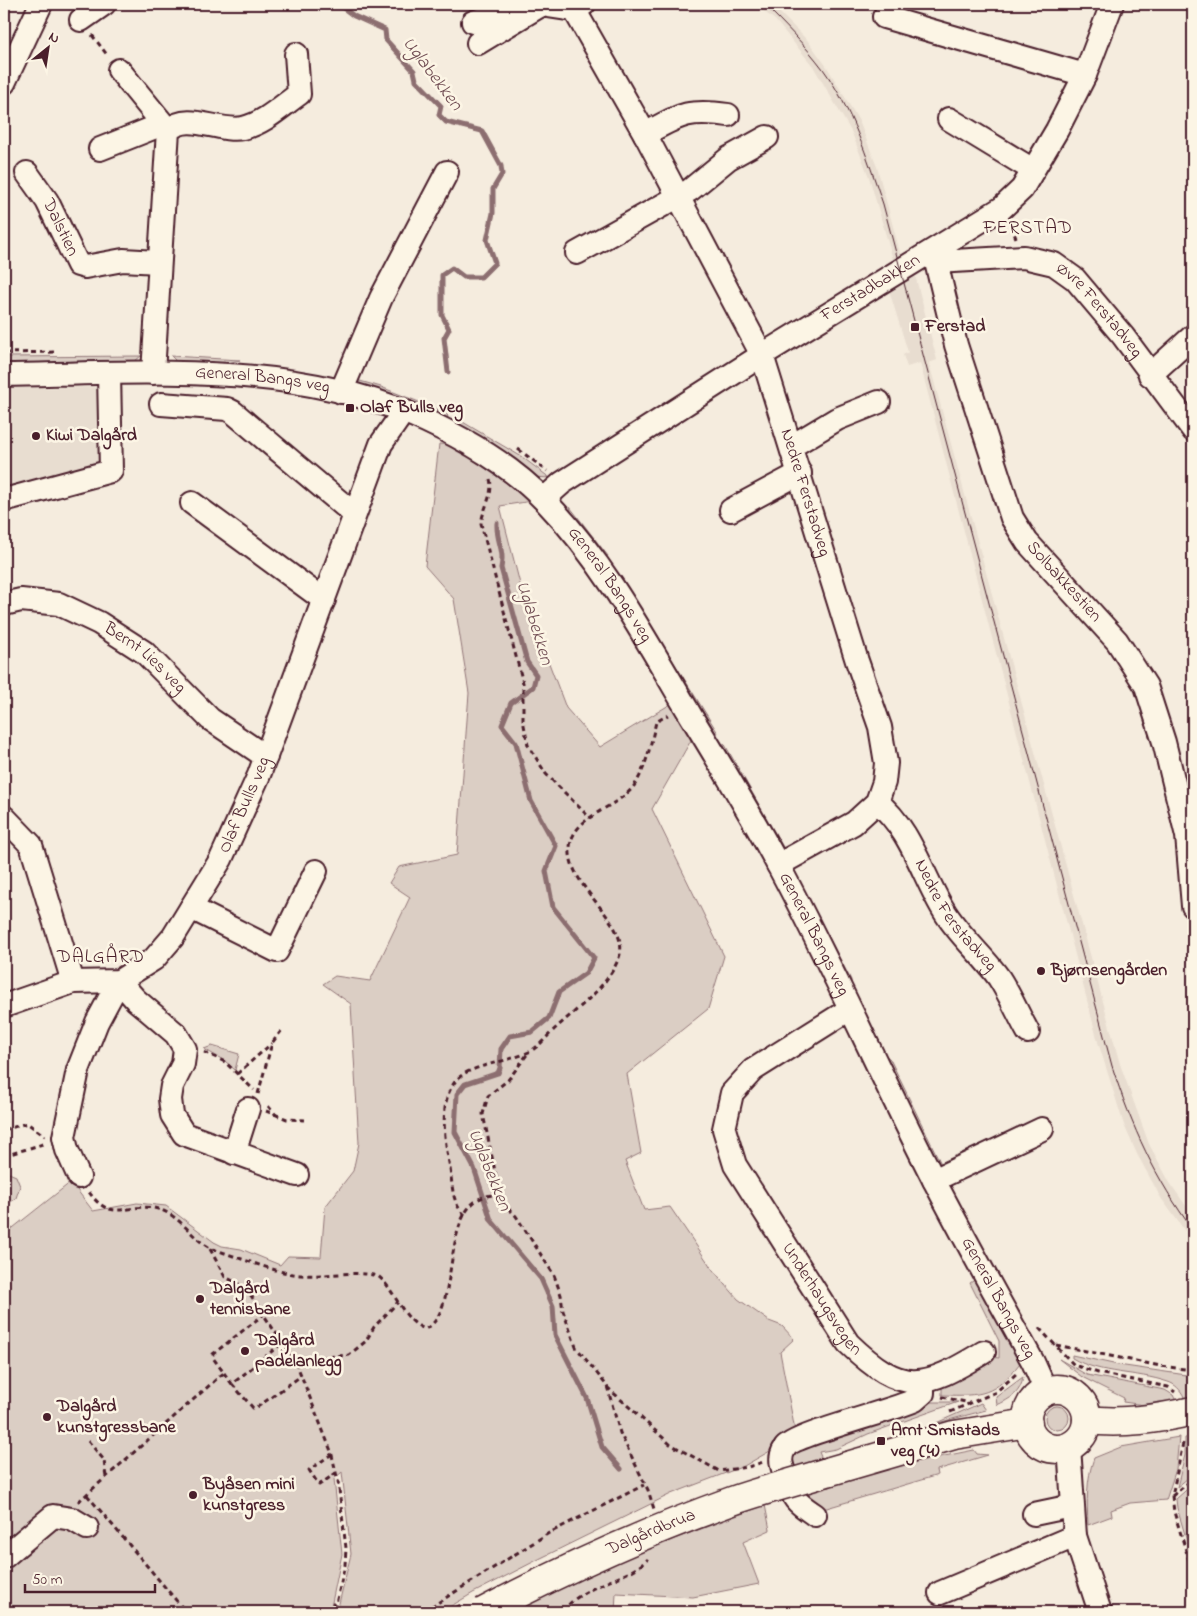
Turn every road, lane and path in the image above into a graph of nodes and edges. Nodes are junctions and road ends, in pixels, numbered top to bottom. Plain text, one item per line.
1 (41, 4) edge
2 (104, 4) edge
3 (516, 4) edge
4 (1112, 4) edge
5 (576, 5) edge
6 (884, 17) dead end
7 (81, 20) joint
8 (296, 54) dead end
9 (119, 70) joint
10 (1085, 75) junction
11 (4, 83) edge
12 (728, 115) dead end
13 (949, 119) dead end
14 (165, 127) junction
15 (645, 134) junction
16 (767, 137) dead end
17 (100, 149) dead end
18 (1033, 170) junction
19 (446, 172) dead end
20 (27, 173) dead end
21 (678, 197) junction
22 (1002, 208) junction
23 (577, 253) dead end
24 (934, 257) junction
25 (1024, 257) junction
26 (158, 262) junction
27 (1193, 336) edge
28 (63, 352) dead end
29 (4, 353) edge
30 (762, 355) junction
31 (153, 373) junction
32 (4, 374) edge
33 (109, 374) junction
34 (1150, 374) junction
35 (341, 392) junction
36 (880, 402) dead end
37 (161, 404) dead end
38 (404, 411) junction
39 (1193, 430) edge
40 (510, 444) dead end
41 (792, 446) junction
42 (487, 473) dead end
43 (800, 473) junction
44 (562, 483) junction
45 (544, 499) junction
46 (4, 500) edge
47 (192, 503) dead end
48 (731, 510) dead end
49 (354, 514) junction
50 (324, 600) junction
51 (4, 604) edge
52 (689, 711) junction
53 (266, 757) junction
54 (877, 802) junction
55 (4, 817) edge
56 (590, 818) junction
57 (778, 865) junction
58 (316, 871) dead end
59 (1193, 906) edge
60 (191, 908) junction
61 (119, 981) junction
62 (73, 982) junction
63 (4, 1006) edge
64 (850, 1009) junction
65 (282, 1030) dead end
66 (1028, 1032) dead end
67 (181, 1042) junction
68 (272, 1043) junction
69 (528, 1052) junction
70 (237, 1074) junction
71 (253, 1102) junction
72 (276, 1115) junction
73 (305, 1120) dead end
74 (1042, 1129) dead end
75 (4, 1130) edge
76 (234, 1153) junction
77 (4, 1156) edge
78 (297, 1175) dead end
79 (79, 1177) joint
80 (934, 1180) junction
81 (495, 1195) junction
82 (464, 1215) junction
83 (210, 1248) junction
84 (398, 1302) junction
85 (263, 1315) junction
86 (1034, 1324) dead end
87 (282, 1343) junction
88 (1056, 1345) junction
89 (1052, 1349) dead end
90 (984, 1352) dead end
91 (293, 1360) junction
92 (1193, 1370) edge
93 (224, 1373) junction
94 (301, 1376) junction
95 (232, 1384) junction
96 (606, 1386) junction
97 (923, 1388) junction
98 (1046, 1391) junction
99 (970, 1403) dead end
100 (1186, 1403) edge
101 (1087, 1420) junction
102 (1028, 1423) junction
103 (88, 1441) dead end
104 (1183, 1443) dead end
105 (1069, 1446) junction
106 (332, 1454) junction
107 (781, 1456) junction
108 (336, 1473) junction
109 (106, 1478) junction
110 (1193, 1479) edge
111 (644, 1485) junction
112 (87, 1495) junction
113 (1172, 1496) junction
114 (74, 1506) dead end
115 (1072, 1506) junction
116 (655, 1512) dead end
117 (1034, 1514) dead end
118 (815, 1515) dead end
119 (87, 1528) dead end
120 (1075, 1536) junction
121 (651, 1555) dead end
122 (4, 1557) edge
123 (1193, 1573) edge
124 (940, 1593) dead end
125 (336, 1601) junction
126 (186, 1612) edge
127 (327, 1612) edge
128 (334, 1612) edge
129 (423, 1612) edge
130 (483, 1612) edge
131 (563, 1612) edge
132 (1100, 1612) edge

1 - 11 street
2 - 7 street
3 - 5 street
4 - 10 street, Ferstadbakken
5 - 15 street, Nedre Ferstadveg
6 - 10 street
7 - 9 path
8 - 14 street
9 - 14 street
10 - 18 street, Ferstadbakken
12 - 15 street
13 - 18 street
14 - 17 street
14 - 26 street
15 - 21 street, Nedre Ferstadveg
16 - 21 street
18 - 22 street, Ferstadbakken
19 - 35 street
20 - 26 street, Dalstien
21 - 23 street
21 - 30 street, Nedre Ferstadveg
22 - 24 street, Ferstadbakken
22 - 25 path
24 - 25 street, Øvre Ferstadveg
24 - 30 street, Ferstadbakken
24 - 59 street, Solbakkestien
25 - 34 street, Øvre Ferstadveg
26 - 31 street
27 - 34 street
28 - 29 path
30 - 41 street, Nedre Ferstadveg
30 - 44 street, Ferstadbakken
31 - 33 street, General Bangs veg
31 - 35 street, General Bangs veg
32 - 33 street, General Bangs veg
33 - 46 street
34 - 39 street, Øvre Ferstadveg
35 - 38 street, General Bangs veg
36 - 41 street
37 - 49 street
38 - 45 street, General Bangs veg
38 - 49 street, Olaf Bulls veg
40 - 44 path
41 - 43 street, Nedre Ferstadveg
42 - 56 path
43 - 48 street
43 - 54 street, Nedre Ferstadveg
44 - 45 street, Ferstadbakken
45 - 52 street, General Bangs veg
47 - 50 street
49 - 50 street, Olaf Bulls veg
50 - 53 street, Olaf Bulls veg
51 - 53 street, Bernt Lies veg
52 - 56 path
52 - 57 street, General Bangs veg
53 - 60 street, Olaf Bulls veg
54 - 57 street
54 - 66 street, Nedre Ferstadveg
55 - 62 street
56 - 69 path
57 - 64 street, General Bangs veg
58 - 60 street
60 - 61 street, Olaf Bulls veg
61 - 62 street, Olaf Bulls veg
61 - 67 street
61 - 79 street
62 - 63 street, Olaf Bulls veg
64 - 80 street, General Bangs veg
64 - 97 street, Underhaugsvegen
65 - 68 path
67 - 70 path
67 - 76 street
68 - 70 path
68 - 71 path
69 - 81 path
69 - 82 path
70 - 71 path
71 - 72 path
71 - 72 path
71 - 76 street
72 - 73 path
74 - 80 street
75 - 77 path
76 - 78 street
79 - 83 path
80 - 98 street, General Bangs veg
81 - 82 path
81 - 96 path
82 - 84 path
83 - 84 path
83 - 85 path
84 - 91 path
85 - 87 path
85 - 93 path
86 - 88 path
87 - 91 path
87 - 95 path
88 - 89 path
88 - 92 path
88 - 100 path
90 - 97 street
91 - 94 path
93 - 95 path
93 - 109 path
94 - 95 path
94 - 106 path
96 - 107 path
96 - 111 path
97 - 99 path
97 - 107 street
98 - 101 main road
98 - 102 main road
100 - 101 main road
101 - 105 main road
102 - 105 main road
102 - 130 main road, Dalgårdbrua, bridge
103 - 109 path
104 - 113 path
105 - 115 street
106 - 108 path
106 - 108 path
107 - 118 street
108 - 125 path
109 - 112 path
110 - 113 path
111 - 116 path
111 - 129 path
112 - 114 path
112 - 126 path
113 - 123 path
115 - 117 street
115 - 120 street
119 - 122 street
120 - 124 street
120 - 132 street
121 - 131 path
125 - 127 path
125 - 128 path

